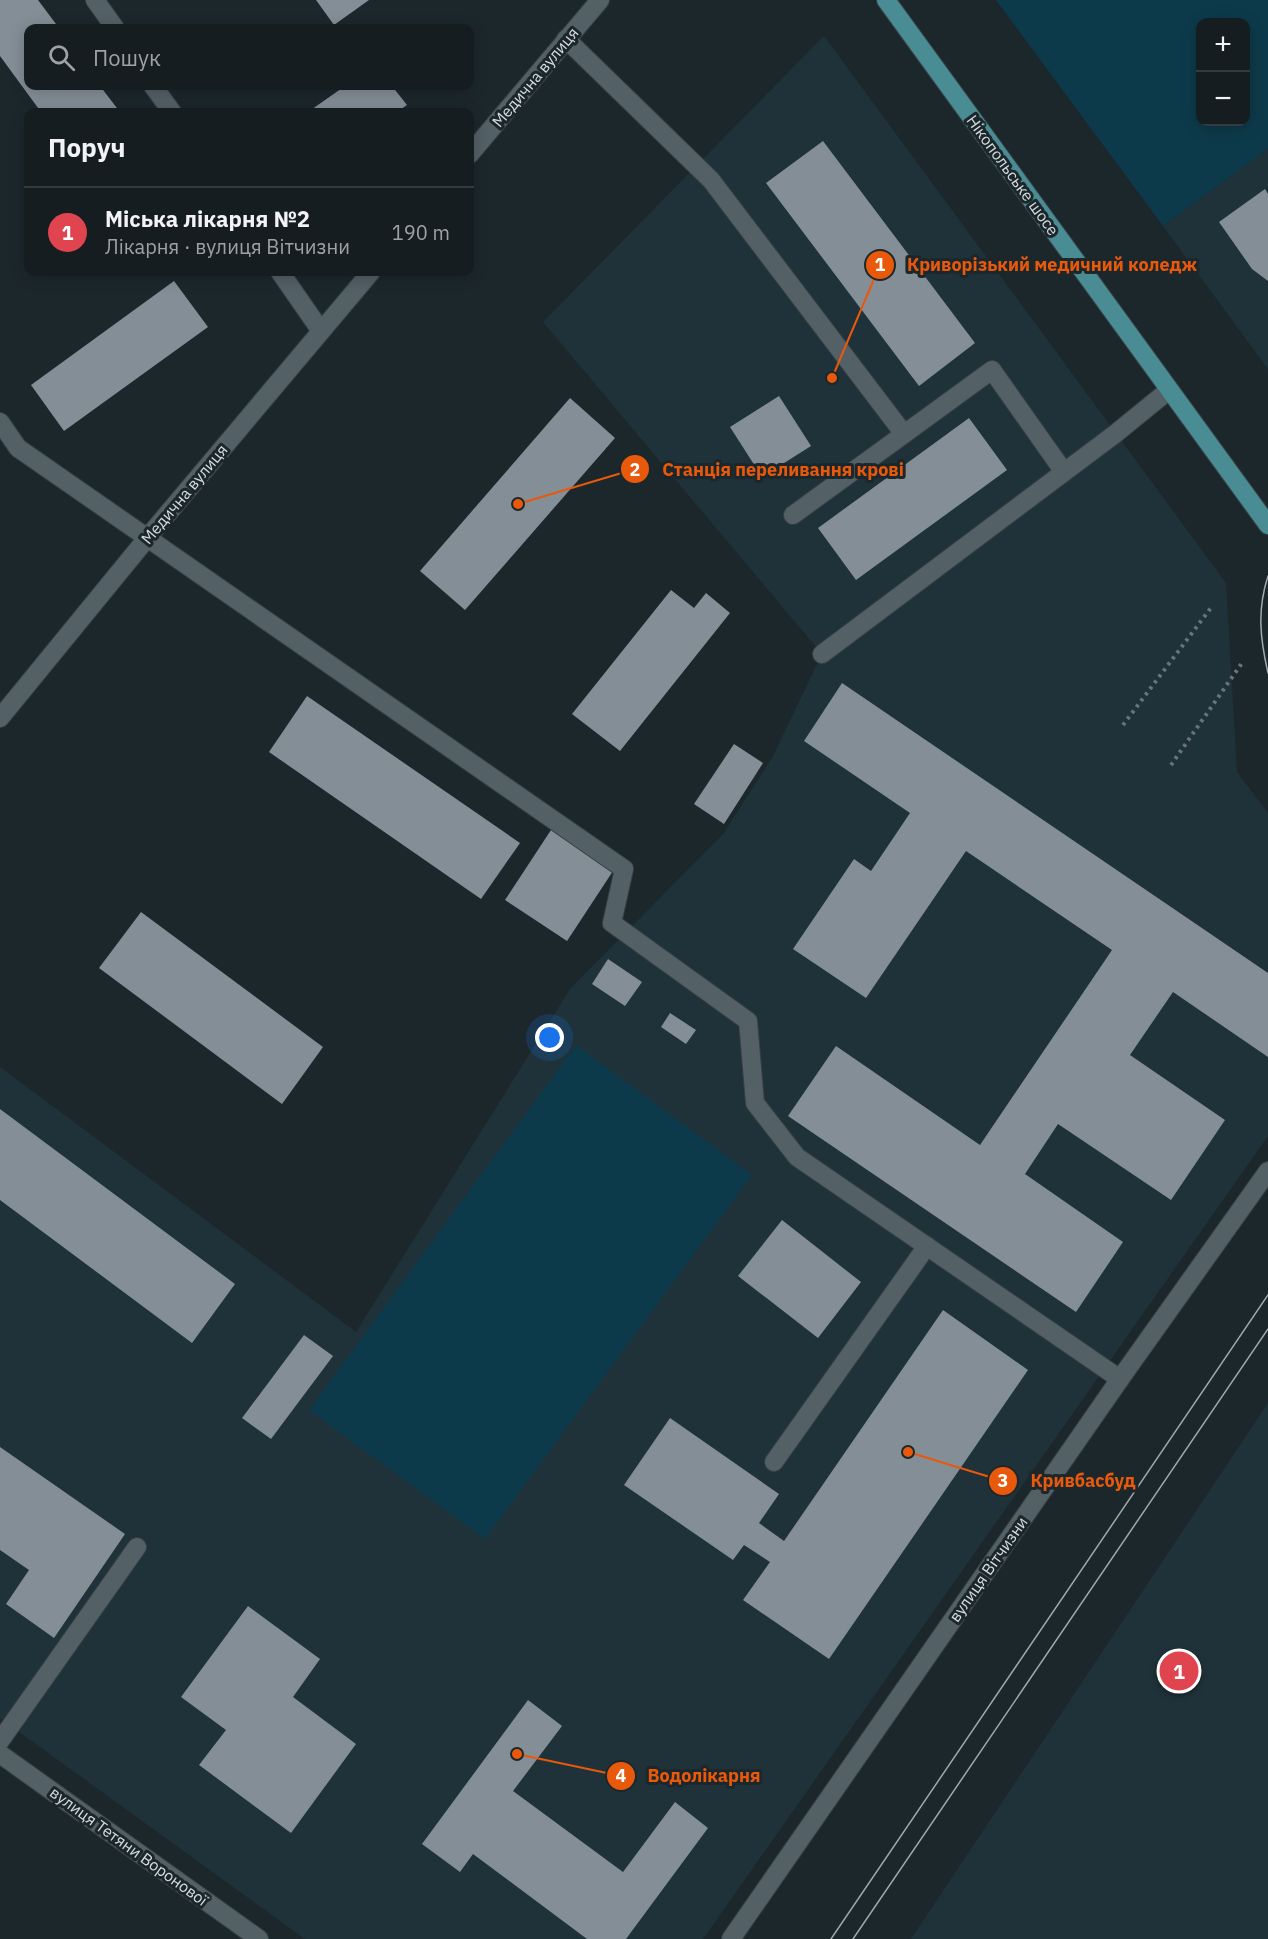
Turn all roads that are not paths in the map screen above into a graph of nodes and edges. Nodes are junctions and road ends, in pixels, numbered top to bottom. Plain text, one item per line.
1 (95, 0) edge
2 (600, 0) edge
3 (886, 0) edge
4 (112, 24) edge
5 (566, 39) junction
6 (156, 90) edge
7 (169, 108) edge
8 (474, 149) edge
9 (283, 276) edge
10 (368, 276) edge
11 (321, 332) junction
12 (1169, 390) junction
13 (0, 422) edge
14 (904, 434) junction
15 (1064, 472) junction
16 (794, 515) dead end
17 (1268, 525) edge
18 (148, 537) junction
19 (822, 654) dead end
20 (0, 718) edge
21 (1268, 1171) edge
22 (927, 1246) junction
23 (1120, 1379) junction
24 (774, 1462) dead end
25 (137, 1547) dead end
26 (0, 1741) edge
27 (0, 1754) edge
28 (259, 1939) edge
29 (731, 1939) edge

1 - 4 street
2 - 5 street, Медична вулиця
3 - 12 main road, Нікопольське шосе
5 - 8 street, Медична вулиця
5 - 14 street
6 - 7 street
9 - 11 street
10 - 11 street, Медична вулиця
11 - 18 street, Медична вулиця
12 - 15 street
12 - 17 main road, Нікопольське шосе
13 - 18 street
14 - 15 street
14 - 16 street
15 - 19 street
18 - 20 street, Медична вулиця
18 - 22 street
21 - 23 street, вулиця Вітчизни
22 - 23 street
22 - 24 street
23 - 29 street, вулиця Вітчизни
25 - 26 street
27 - 28 street, вулиця Тетяни Воронової

